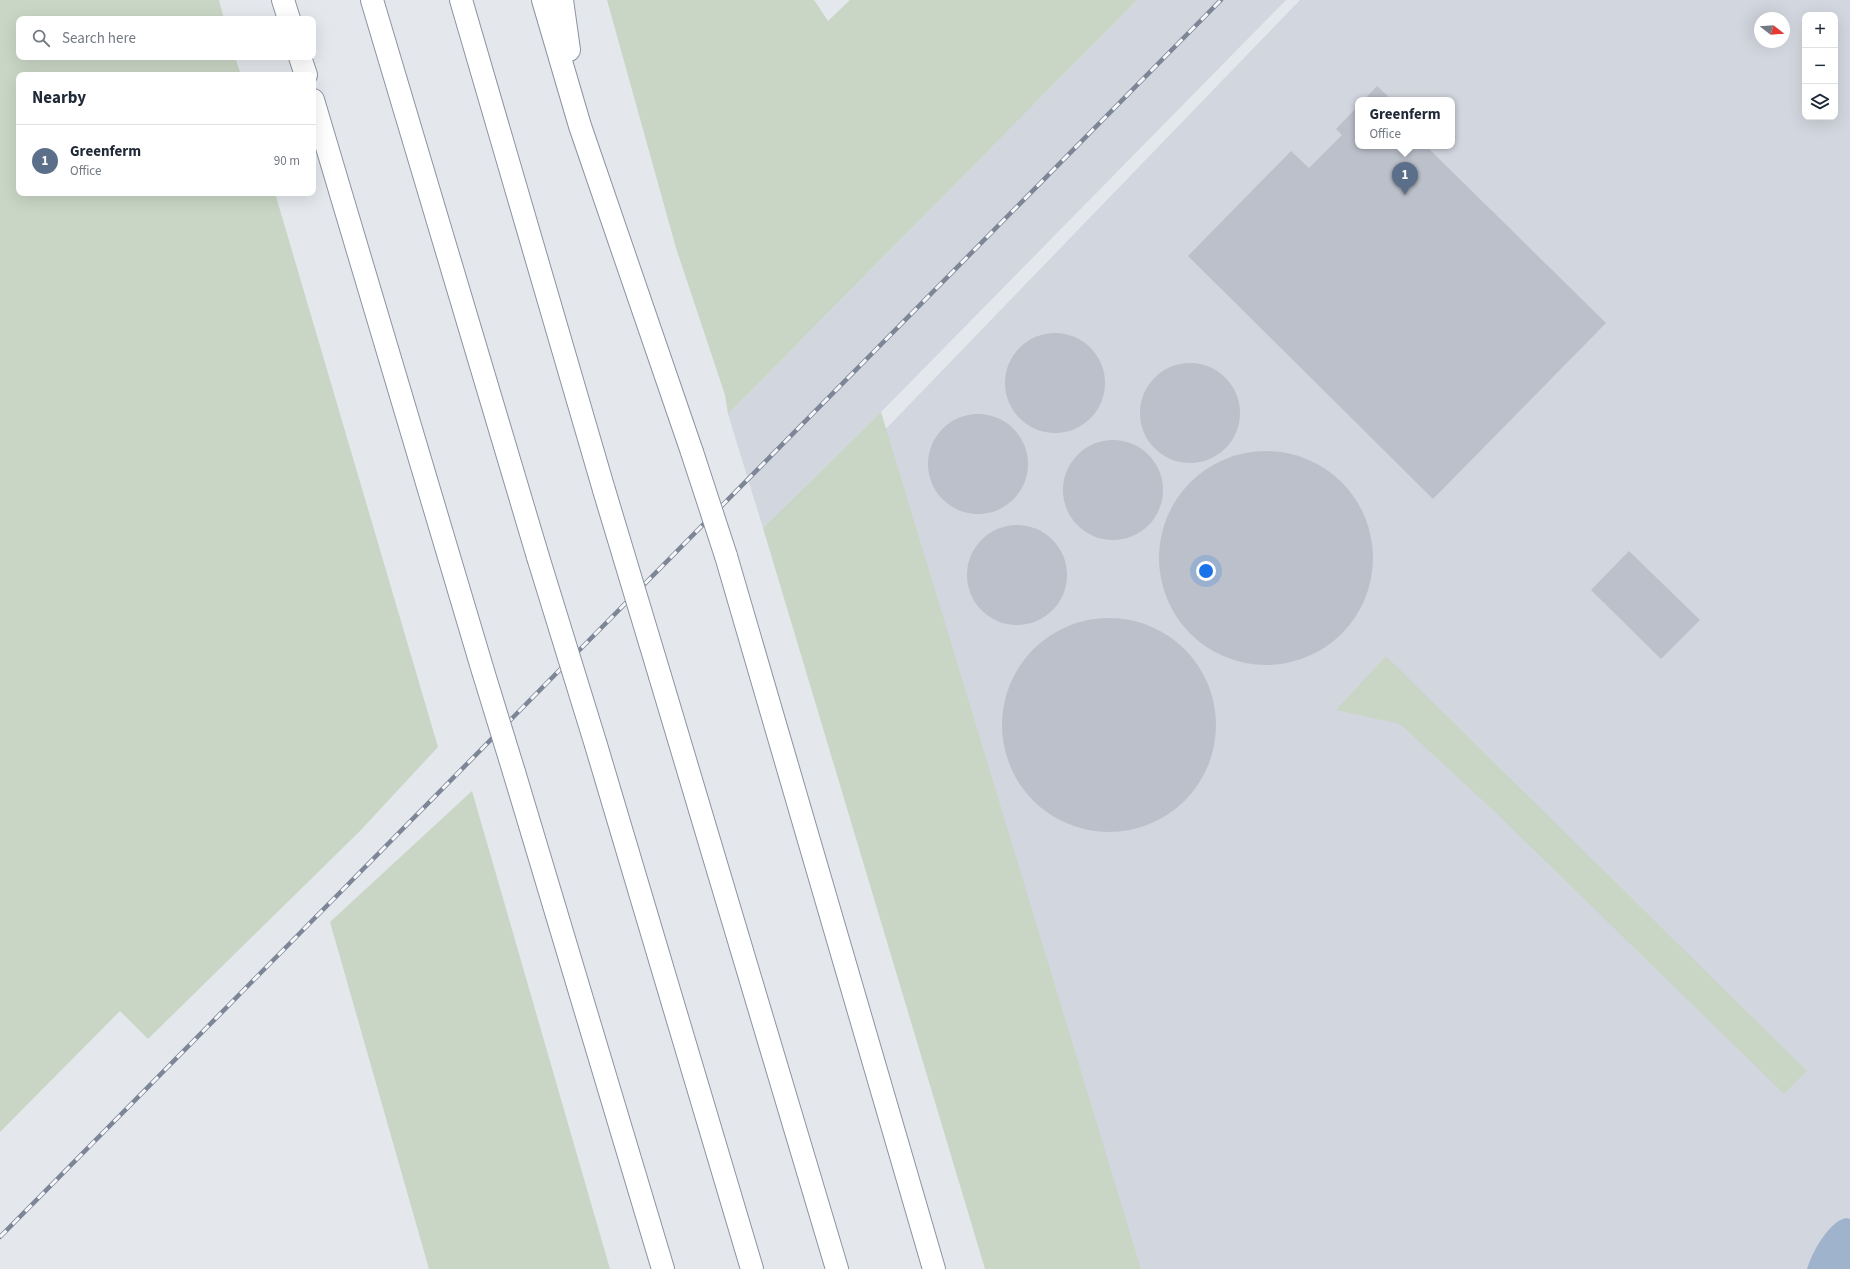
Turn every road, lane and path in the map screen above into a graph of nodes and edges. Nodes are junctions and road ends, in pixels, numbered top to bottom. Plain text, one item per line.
1 (283, 0) edge
2 (372, 0) edge
3 (461, 0) edge
4 (542, 0) edge
5 (562, 0) edge
6 (288, 16) edge
7 (301, 60) edge
8 (305, 72) edge
9 (316, 110) edge
10 (580, 126) junction
11 (663, 1269) edge
12 (752, 1269) edge
13 (837, 1269) edge
14 (934, 1269) edge

1 - 6 highway
2 - 12 highway, bridge
3 - 13 highway, bridge
4 - 10 highway
5 - 10 highway
7 - 8 highway
9 - 11 highway, bridge
10 - 14 highway, bridge

